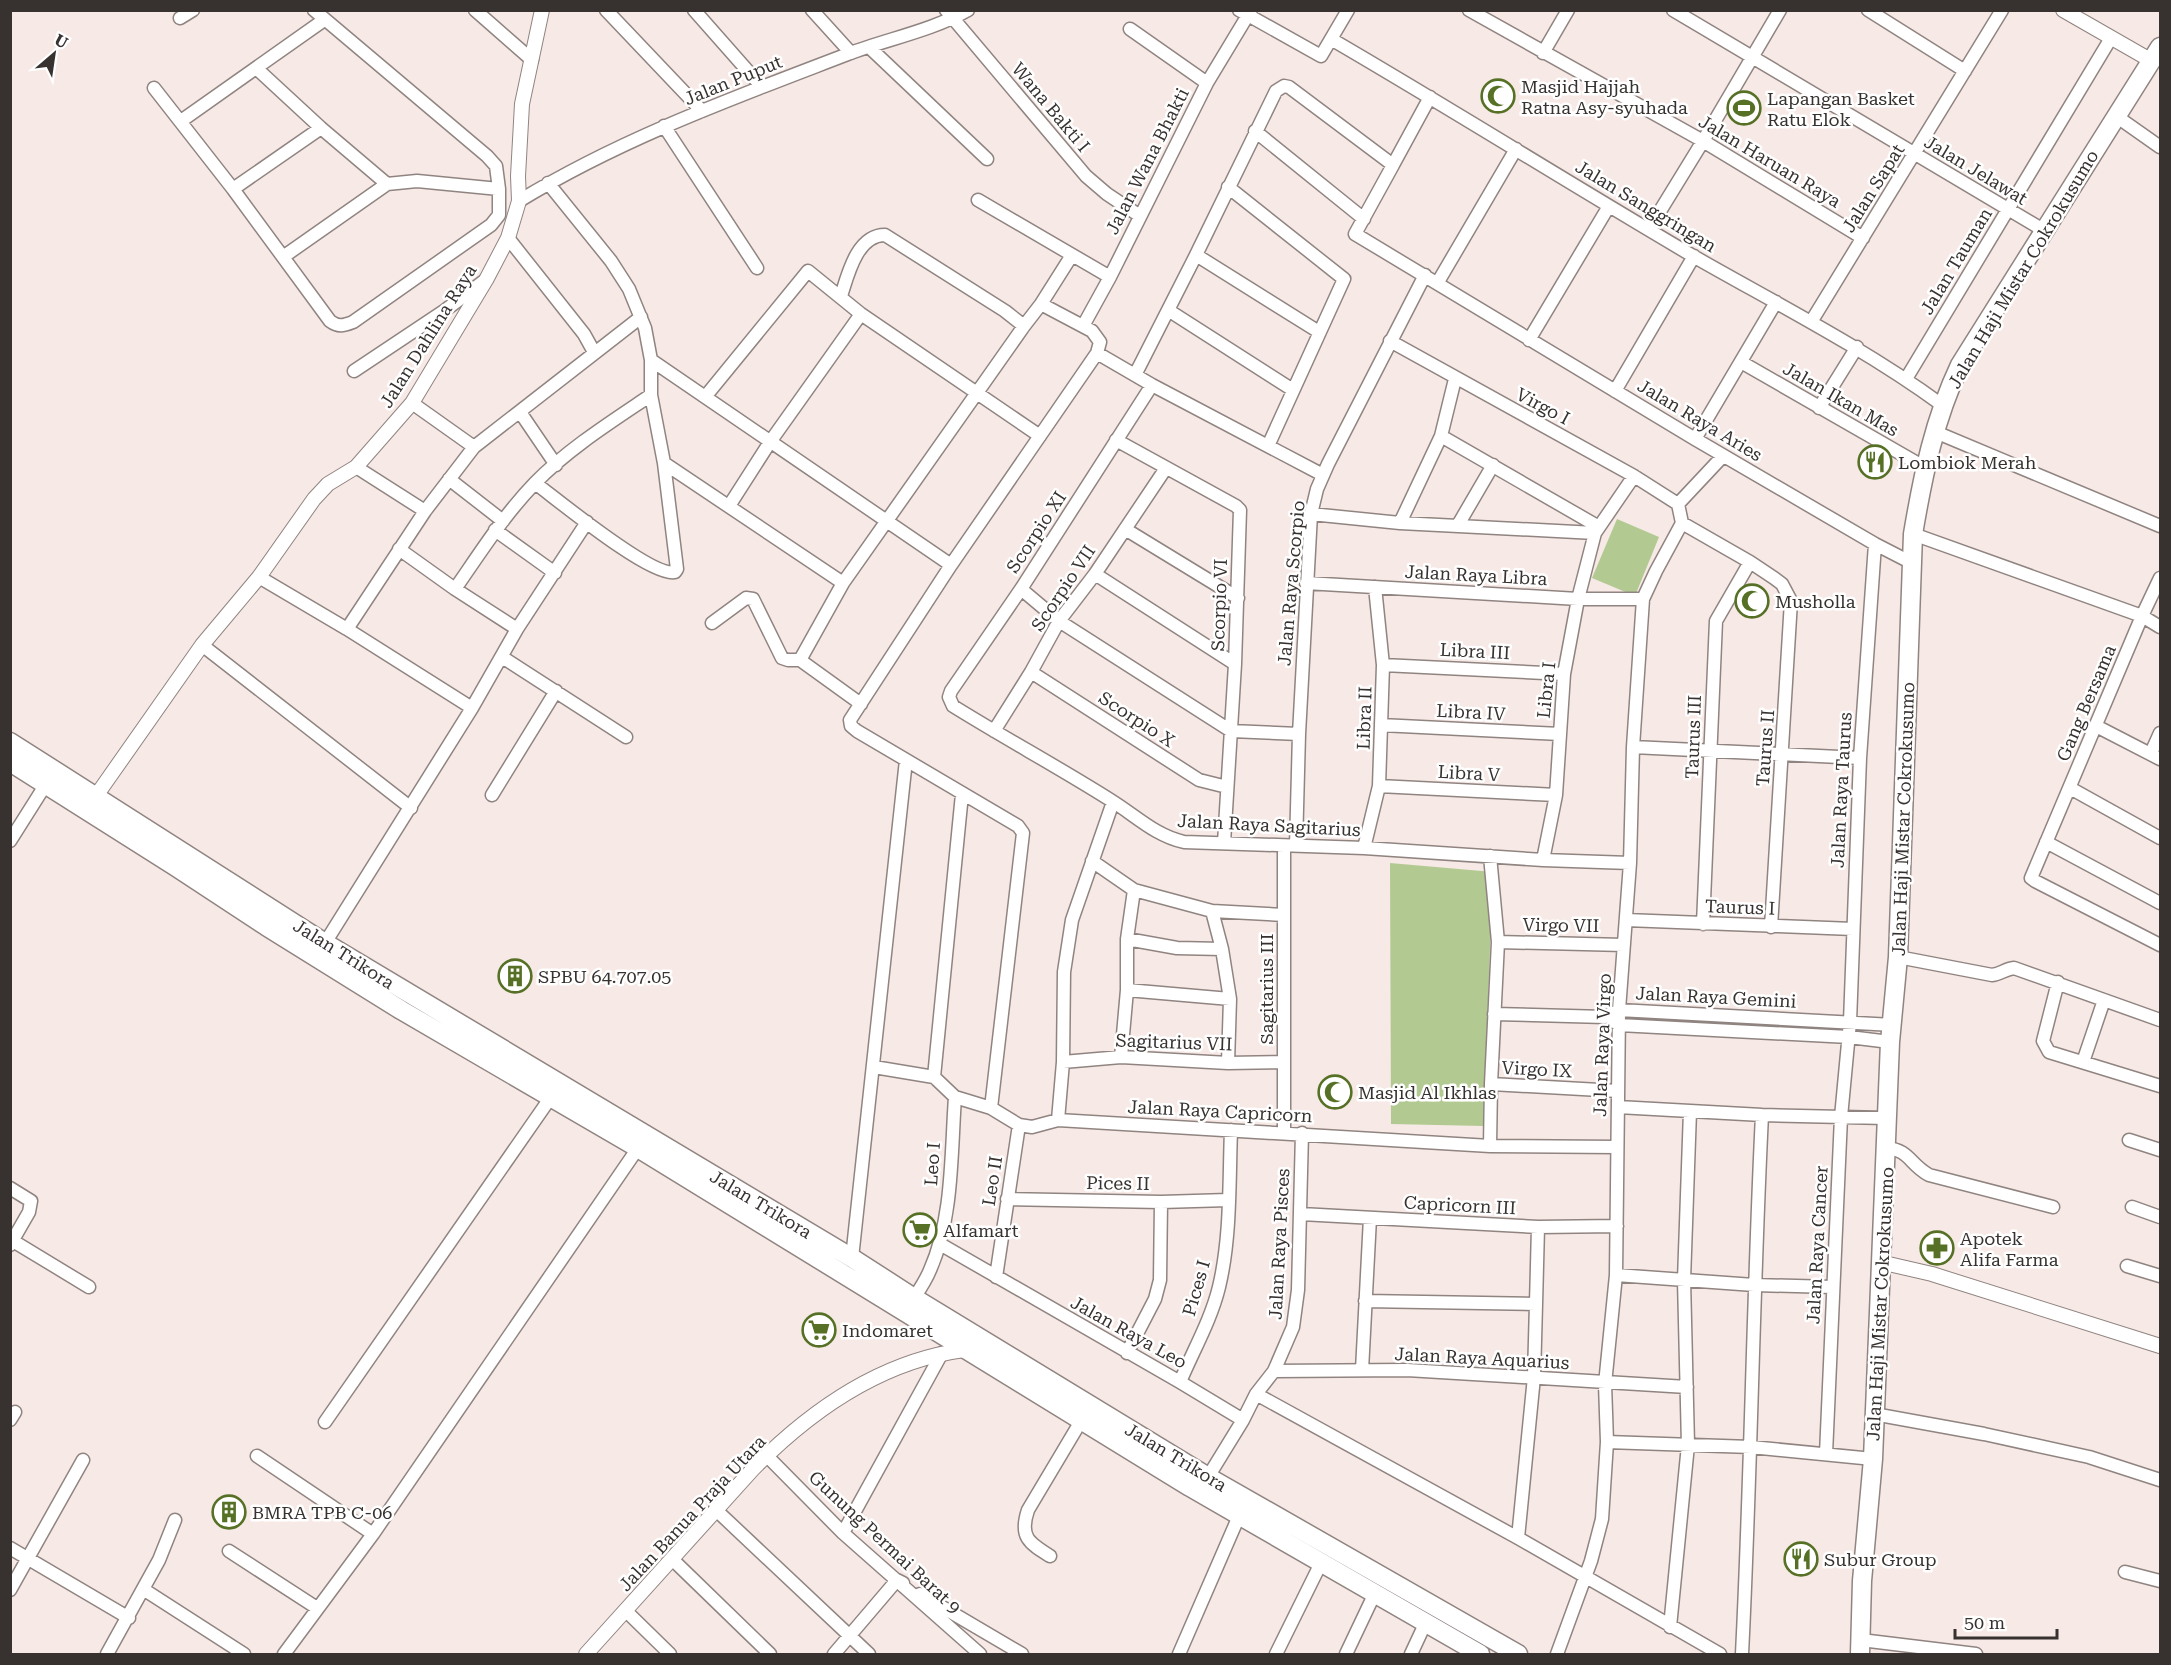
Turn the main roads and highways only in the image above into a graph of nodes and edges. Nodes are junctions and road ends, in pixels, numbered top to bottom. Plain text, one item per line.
1 (2156, 54) edge
2 (10, 742) edge
3 (10, 762) edge
4 (321, 951) junction
5 (840, 1258) junction
6 (1102, 1411) junction
7 (1086, 1425) junction
8 (1860, 1647) edge
9 (1480, 1654) edge
10 (1518, 1654) edge

1 - 8 main road, Jalan Haji Mistar Cokrokusumo
2 - 4 main road, Jalan Trikora
3 - 4 main road, Jalan Trikora
4 - 5 main road, Jalan Trikora
4 - 5 main road, Jalan Trikora
5 - 6 main road, Jalan Trikora
5 - 7 main road, Jalan Trikora
6 - 7 main road
6 - 10 main road, Jalan Trikora
7 - 9 main road, Jalan Trikora

